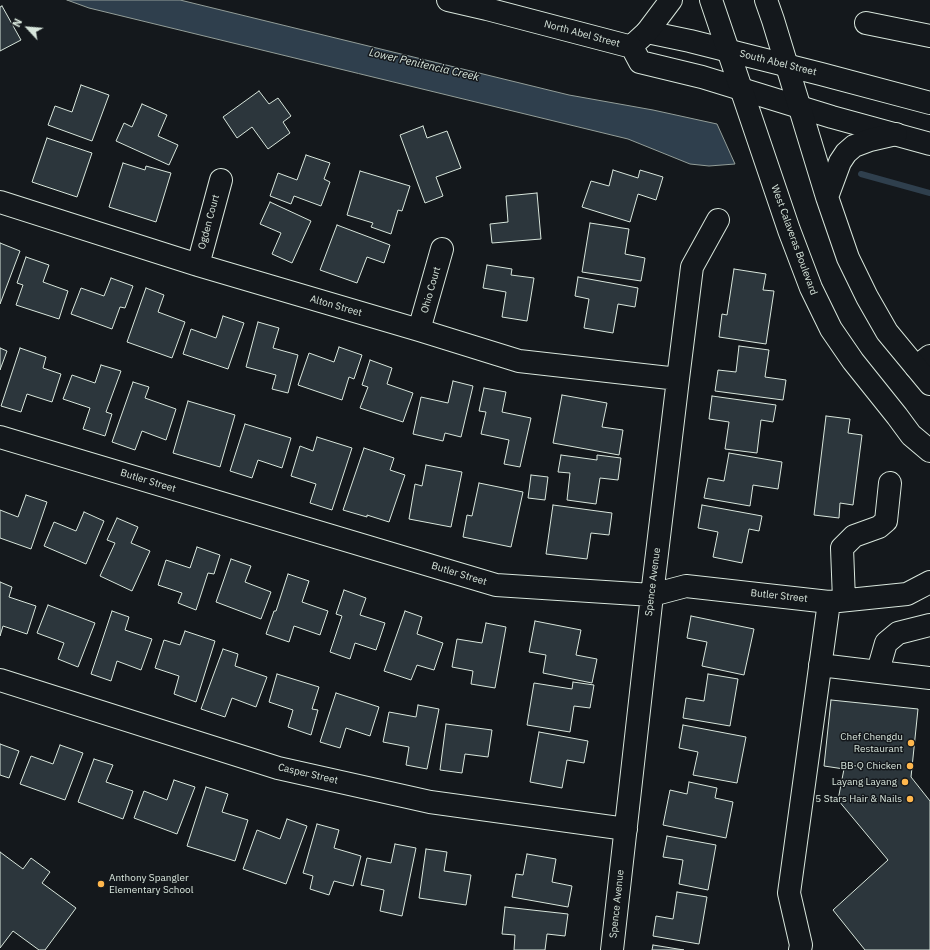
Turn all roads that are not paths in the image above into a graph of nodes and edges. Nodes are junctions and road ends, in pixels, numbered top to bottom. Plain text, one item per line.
1 (448, 0) edge
2 (672, 0) edge
3 (711, 0) edge
4 (766, 0) edge
5 (488, 4) edge
6 (866, 23) dead end
7 (647, 32) junction
8 (930, 36) edge
9 (632, 47) junction
10 (729, 51) junction
11 (787, 66) junction
12 (742, 89) junction
13 (930, 103) edge
14 (799, 107) junction
15 (896, 134) junction
16 (930, 144) edge
17 (221, 180) dead end
18 (827, 197) junction
19 (0, 202) edge
20 (718, 220) dead end
21 (442, 249) dead end
22 (198, 265) junction
23 (419, 330) junction
24 (923, 362) edge
25 (678, 379) junction
26 (930, 384) edge
27 (0, 437) edge
28 (930, 451) edge
29 (890, 483) dead end
30 (930, 582) edge
31 (652, 595) junction
32 (836, 601) junction
33 (930, 625) edge
34 (820, 665) junction
35 (878, 671) junction
36 (930, 678) edge
37 (0, 680) edge
38 (626, 829) junction
39 (802, 948) edge
40 (612, 950) edge

1 - 5 main road, North Abel Street
2 - 7 main road
3 - 10 main road, West Calaveras Boulevard
4 - 11 main road
5 - 9 main road, North Abel Street
6 - 8 main road
7 - 9 main road
7 - 10 main road, South Abel Street
9 - 12 main road, North Abel Street
10 - 11 main road, South Abel Street
10 - 12 main road, West Calaveras Boulevard
11 - 13 main road, South Abel Street
11 - 14 main road
12 - 14 main road, North Abel Street
12 - 28 main road, West Calaveras Boulevard
14 - 15 main road
14 - 18 main road
15 - 16 main road
15 - 18 main road
17 - 22 main road, Ogden Court
18 - 24 main road
19 - 22 main road, Alton Street
20 - 25 main road, Spence Avenue
21 - 23 main road, Ohio Court
22 - 23 main road, Alton Street
23 - 25 main road, Alton Street
24 - 26 main road
25 - 31 main road, Spence Avenue
27 - 31 main road, Butler Street
29 - 32 main road
30 - 32 main road, Butler Street
31 - 32 main road, Butler Street
31 - 38 main road, Spence Avenue
32 - 34 main road
33 - 35 main road
34 - 35 main road
34 - 39 main road
35 - 36 main road
37 - 38 main road, Casper Street
38 - 40 main road, Spence Avenue

